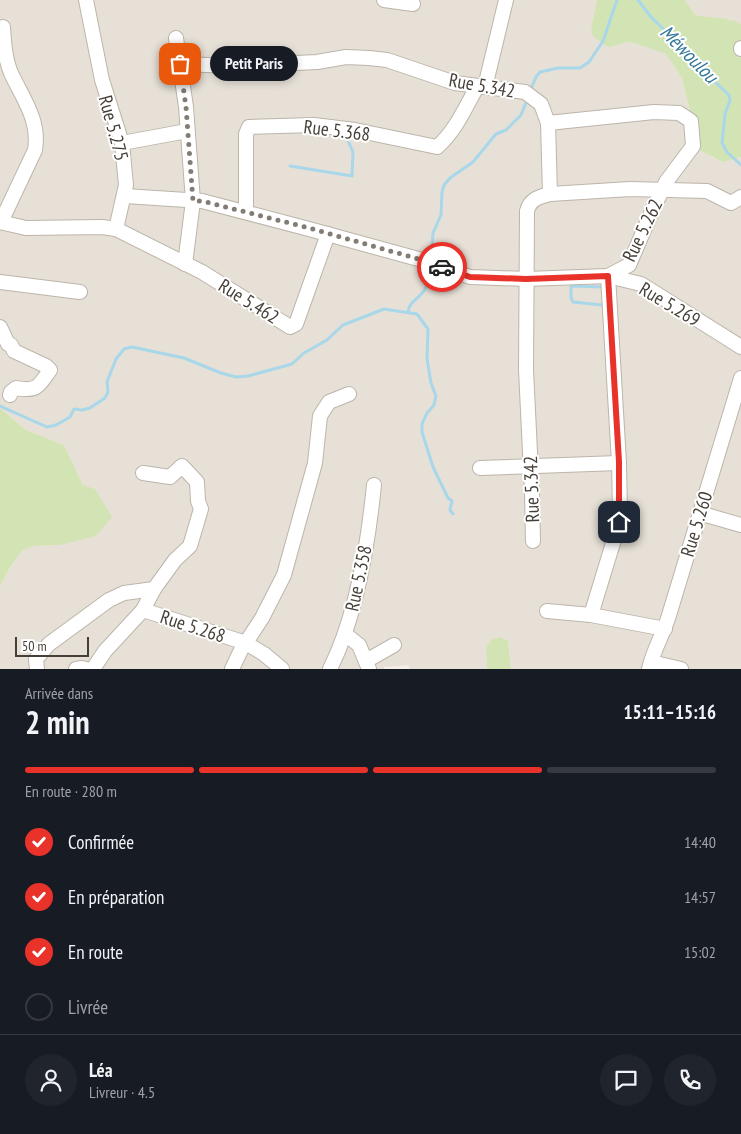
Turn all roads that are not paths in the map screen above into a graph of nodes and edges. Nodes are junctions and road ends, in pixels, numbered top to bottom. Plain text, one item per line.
1 (86, 0) edge
2 (384, 0) edge
3 (506, 0) edge
4 (413, 4) dead end
5 (3, 27) dead end
6 (176, 38) dead end
7 (180, 64) junction
8 (481, 87) junction
9 (548, 123) junction
10 (187, 131) junction
11 (122, 143) junction
12 (662, 189) junction
13 (550, 194) junction
14 (125, 196) junction
15 (741, 198) edge
16 (193, 201) junction
17 (246, 212) junction
18 (0, 222) edge
19 (116, 229) junction
20 (328, 234) junction
21 (185, 264) junction
22 (608, 276) junction
23 (526, 279) junction
24 (0, 282) edge
25 (80, 292) dead end
26 (0, 327) edge
27 (741, 347) edge
28 (741, 378) edge
29 (349, 394) dead end
30 (10, 395) dead end
31 (619, 462) junction
32 (531, 466) junction
33 (480, 468) dead end
34 (143, 473) dead end
35 (374, 484) dead end
36 (699, 513) junction
37 (741, 525) edge
38 (533, 541) dead end
39 (154, 588) junction
40 (143, 610) junction
41 (547, 611) dead end
42 (590, 615) junction
43 (666, 629) junction
44 (345, 634) junction
45 (246, 643) junction
46 (394, 644) dead end
47 (368, 665) edge
48 (650, 665) edge
49 (37, 669) edge
50 (76, 669) edge
51 (86, 669) edge
52 (93, 669) edge
53 (232, 669) edge
54 (282, 669) edge
55 (330, 669) edge
56 (681, 669) edge

1 - 11 street, Rue 5.275
2 - 4 street
3 - 8 street
5 - 18 street
6 - 7 street
7 - 8 street, Rue 5.342
7 - 10 street
8 - 9 street, Rue 5.342
8 - 17 street, Rue 5.368
9 - 12 street, Rue 5.262
9 - 13 street, Rue 5.342
10 - 11 street
10 - 16 street
11 - 14 street, Rue 5.275
12 - 13 street
12 - 15 street
12 - 22 street, Rue 5.262
13 - 23 street, Rue 5.342
14 - 16 street, Rue 5.269
14 - 19 street, Rue 5.275
16 - 17 street, Rue 5.269
16 - 21 street
17 - 20 street, Rue 5.269
18 - 19 street
19 - 21 street, Rue 5.462
20 - 21 street, Rue 5.462
20 - 23 street, Rue 5.269
22 - 23 street, Rue 5.269
22 - 27 street, Rue 5.269
22 - 31 street, Rue 5.262
23 - 32 street, Rue 5.342
24 - 25 street
26 - 30 street
28 - 36 street, Rue 5.260
29 - 45 street
31 - 32 street
31 - 42 street, Rue 5.262
32 - 33 street
32 - 38 street, Rue 5.342
34 - 39 street
35 - 44 street, Rue 5.358
36 - 37 street
36 - 43 street, Rue 5.260
39 - 40 street
39 - 49 street
40 - 45 street, Rue 5.268
40 - 52 street, Rue 5.268
41 - 42 street
42 - 43 street
43 - 48 street, Rue 5.260
44 - 47 street
44 - 55 street, Rue 5.358
45 - 53 street
45 - 54 street, Rue 5.268
46 - 47 street
48 - 56 street
50 - 51 street

